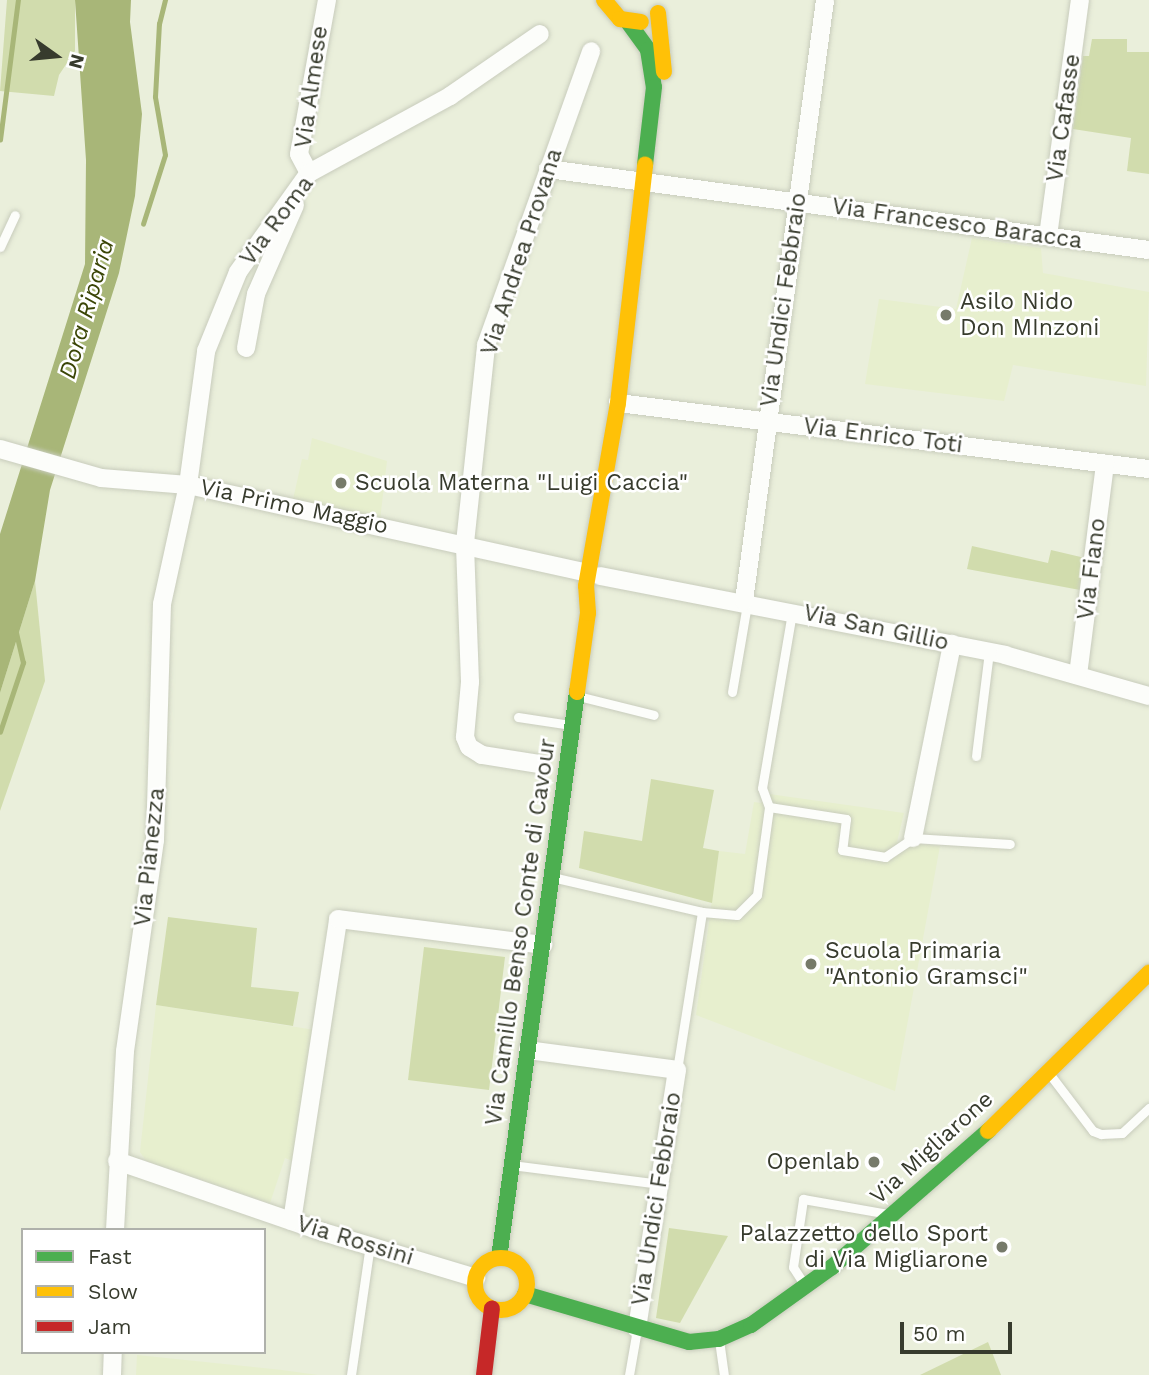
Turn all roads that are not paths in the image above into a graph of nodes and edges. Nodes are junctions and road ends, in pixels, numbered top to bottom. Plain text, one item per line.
1 (327, 0) edge
2 (825, 0) edge
3 (1080, 0) edge
4 (604, 1) edge
5 (661, 6) edge
6 (628, 22) junction
7 (540, 34) dead end
8 (591, 51) dead end
9 (548, 169) junction
10 (309, 173) junction
11 (645, 185) junction
12 (798, 202) junction
13 (15, 215) dead end
14 (1048, 236) junction
15 (0, 247) edge
16 (1149, 250) edge
17 (246, 348) dead end
18 (618, 403) junction
19 (767, 422) junction
20 (0, 449) edge
21 (1105, 464) junction
22 (1149, 469) edge
23 (188, 485) junction
24 (465, 543) junction
25 (594, 574) junction
26 (746, 601) junction
27 (792, 611) junction
28 (952, 644) junction
29 (989, 651) junction
30 (1078, 675) junction
31 (732, 692) dead end
32 (577, 696) junction
33 (1149, 696) edge
34 (654, 715) dead end
35 (518, 717) dead end
36 (573, 725) junction
37 (976, 756) dead end
38 (539, 764) dead end
39 (769, 807) junction
40 (913, 838) junction
41 (1010, 844) dead end
42 (552, 877) junction
43 (702, 912) junction
44 (543, 945) junction
45 (1149, 973) edge
46 (528, 1050) junction
47 (677, 1070) junction
48 (1048, 1071) junction
49 (1149, 1108) edge
50 (117, 1161) junction
51 (512, 1165) junction
52 (660, 1184) junction
53 (893, 1214) junction
54 (292, 1221) junction
55 (115, 1228) edge
56 (370, 1245) junction
57 (499, 1258) junction
58 (476, 1278) junction
59 (806, 1286) junction
60 (525, 1294) junction
61 (492, 1308) junction
62 (637, 1329) junction
63 (719, 1339) junction
64 (113, 1354) edge
65 (112, 1375) edge
66 (351, 1375) edge
67 (484, 1375) edge
68 (629, 1375) edge
69 (724, 1375) edge

1 - 10 street, Via Almese
2 - 12 street, Via Undici Febbraio
3 - 14 street, Via Cafasse
4 - 6 main road, Via Camillo Benso Conte di Cavour
5 - 6 main road
5 - 11 main road, Via Camillo Benso Conte di Cavour
6 - 11 main road, Via Camillo Benso Conte di Cavour
7 - 10 street, Via Roma
8 - 9 street, Via Andrea Provana
9 - 11 street, Via Francesco Baracca
9 - 24 street, Via Andrea Provana
10 - 17 street
10 - 23 street, Via Roma
11 - 12 street, Via Francesco Baracca
11 - 18 main road, Via Camillo Benso Conte di Cavour
12 - 14 street, Via Francesco Baracca
12 - 19 street, Via Undici Febbraio
13 - 15 lane
14 - 16 street, Via Francesco Baracca
18 - 19 street, Via Enrico Toti
18 - 25 main road, Via Camillo Benso Conte di Cavour
19 - 21 street, Via Enrico Toti
19 - 26 street, Via Undici Febbraio
20 - 23 street, Via Primo Maggio
21 - 22 street, Via Enrico Toti
21 - 30 street, Via Fiano
23 - 24 street, Via Primo Maggio
23 - 50 street, Via Pianezza
24 - 25 street, Via Primo Maggio
24 - 38 street, Via Andrea Provana
25 - 26 street, Via San Gillio
25 - 32 main road, Via Camillo Benso Conte di Cavour
26 - 27 street, Via San Gillio
26 - 31 lane
27 - 28 street, Via San Gillio
27 - 39 lane
28 - 29 street, Via San Gillio
28 - 40 street
29 - 30 street, Via San Gillio
29 - 37 lane
30 - 33 street, Via San Gillio
32 - 34 lane
32 - 36 main road, Via Camillo Benso Conte di Cavour
35 - 36 lane
36 - 42 main road, Via Camillo Benso Conte di Cavour
39 - 40 lane
39 - 43 lane
40 - 41 lane
42 - 43 lane
42 - 44 main road, Via Camillo Benso Conte di Cavour
43 - 47 lane
44 - 46 main road, Via Camillo Benso Conte di Cavour
44 - 54 street
45 - 48 main road, Via Migliarone
46 - 47 street
46 - 51 main road, Via Camillo Benso Conte di Cavour
47 - 52 street, Via Undici Febbraio
48 - 49 lane
48 - 53 main road, Via Migliarone
50 - 54 street, Via Rossini
50 - 55 street, Via Pianezza
51 - 52 lane
51 - 57 main road, Via Camillo Benso Conte di Cavour
52 - 62 street, Via Undici Febbraio
53 - 59 main road, Via Migliarone
53 - 59 lane
54 - 56 street, Via Rossini
56 - 58 street, Via Rossini
56 - 66 lane
57 - 58 main road
57 - 60 main road
58 - 61 main road
59 - 63 main road, Via Migliarone
60 - 61 main road
60 - 62 main road, Via Migliarone
61 - 67 main road
62 - 63 main road, Via Migliarone
62 - 68 lane
63 - 69 lane
64 - 65 street

